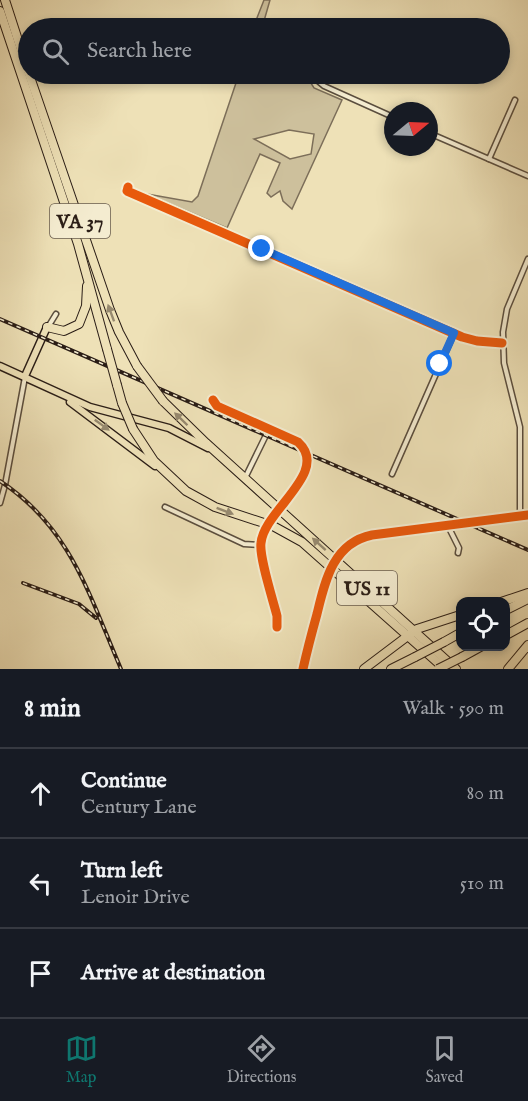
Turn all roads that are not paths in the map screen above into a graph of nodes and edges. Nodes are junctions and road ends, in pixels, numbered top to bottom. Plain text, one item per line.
1 (5, 0) edge
2 (0, 11) edge
3 (18, 39) edge
4 (18, 64) edge
5 (25, 84) edge
6 (33, 84) edge
7 (322, 84) edge
8 (515, 100) dead end
9 (384, 113) edge
10 (438, 137) edge
11 (489, 159) junction
12 (528, 176) edge
13 (60, 187) junction
14 (128, 187) dead end
15 (528, 259) edge
16 (56, 314) dead end
17 (47, 327) junction
18 (454, 333) junction
19 (502, 343) junction
20 (0, 366) edge
21 (25, 376) junction
22 (55, 391) junction
23 (213, 400) dead end
24 (269, 429) junction
25 (230, 465) junction
26 (392, 474) dead end
27 (245, 478) junction
28 (186, 491) junction
29 (0, 503) edge
30 (165, 507) dead end
31 (279, 507) junction
32 (520, 515) junction
33 (528, 515) edge
34 (267, 524) junction
35 (448, 526) junction
36 (261, 545) junction
37 (459, 553) dead end
38 (333, 563) junction
39 (528, 593) edge
40 (510, 599) edge
41 (528, 599) edge
42 (510, 608) edge
43 (389, 614) junction
44 (456, 616) edge
45 (528, 623) edge
46 (428, 625) junction
47 (277, 627) dead end
48 (411, 633) junction
49 (510, 633) edge
50 (456, 635) edge
51 (528, 645) edge
52 (394, 646) junction
53 (473, 651) edge
54 (456, 668) edge
55 (303, 669) edge
56 (364, 669) edge
57 (391, 669) edge
58 (438, 669) edge
59 (445, 669) edge
60 (508, 669) edge

1 - 3 highway, VA 37
2 - 4 highway, VA 37
5 - 13 highway, VA 37
25 -> 6 highway, VA 37, bridge
7 - 9 street
8 - 11 street
10 - 11 street
11 - 12 street
13 - 17 highway
13 - 28 highway, VA 37, bridge
14 - 18 street
15 - 19 street
16 - 17 street
17 - 21 main road
18 - 19 street
18 - 26 street
19 - 32 street
20 - 21 main road, US 11
21 - 22 main road, US 11
21 - 29 street
22 - 25 main road, US 11
22 -> 28 main road, US 11
23 - 24 street
24 - 27 street
24 - 31 street
25 - 27 highway, US 11
27 - 31 highway, US 11
28 -> 34 highway, US 11
30 - 36 street
31 - 34 street
38 -> 31 highway, US 11
32 - 33 street
32 - 35 street
34 - 36 street
34 - 38 highway, US 11
35 - 37 street
35 - 38 street
36 - 47 street
38 - 43 highway, US 11
38 - 55 street
39 - 40 highway
41 - 42 highway
43 - 46 highway
43 - 48 highway, US 11
43 - 52 highway
44 - 46 highway
45 - 49 highway
46 - 48 highway
48 - 52 highway
48 - 54 highway, US 11
48 - 59 highway, US 11
50 - 57 highway, bridge
51 - 60 highway
52 - 56 highway
53 - 58 highway, bridge

